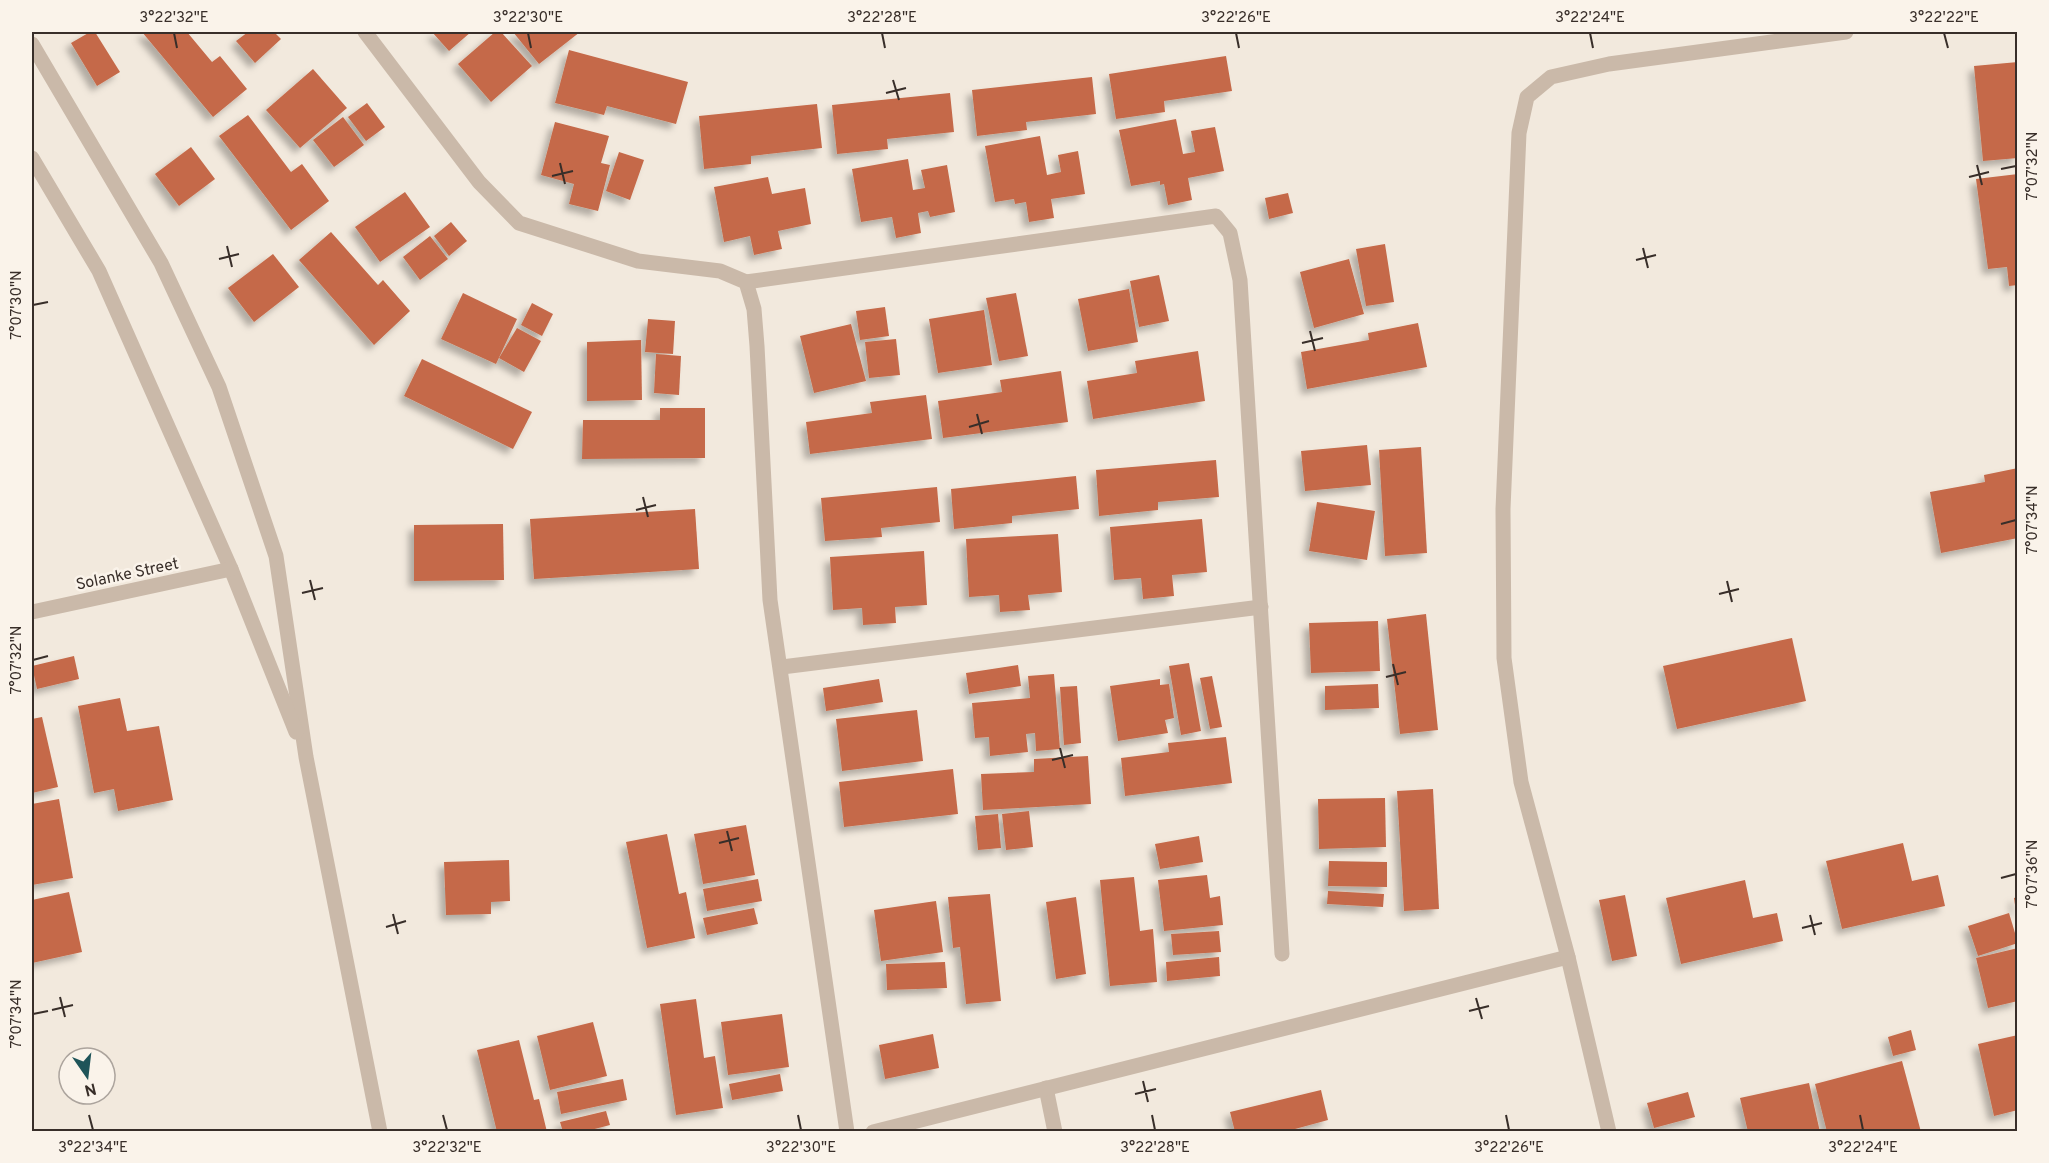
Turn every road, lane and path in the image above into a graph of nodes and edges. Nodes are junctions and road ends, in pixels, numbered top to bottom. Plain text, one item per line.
1 (365, 32) edge
2 (1846, 32) edge
3 (32, 44) edge
4 (32, 158) edge
5 (747, 282) junction
6 (231, 569) junction
7 (1262, 607) junction
8 (32, 612) edge
9 (782, 668) junction
10 (306, 757) junction
11 (1282, 954) dead end
12 (1568, 957) junction
13 (1046, 1088) junction
14 (380, 1131) edge
15 (847, 1131) edge
16 (873, 1131) edge
17 (1055, 1131) edge
18 (1609, 1131) edge

1 - 5 street
2 - 12 street
3 - 10 street
4 - 6 street
5 - 7 street
5 - 9 street
6 - 8 street, Solanke Street
6 - 10 street
7 - 9 street
7 - 11 street
9 - 15 street
10 - 14 street
12 - 13 street
12 - 18 street
13 - 16 street
13 - 17 street

